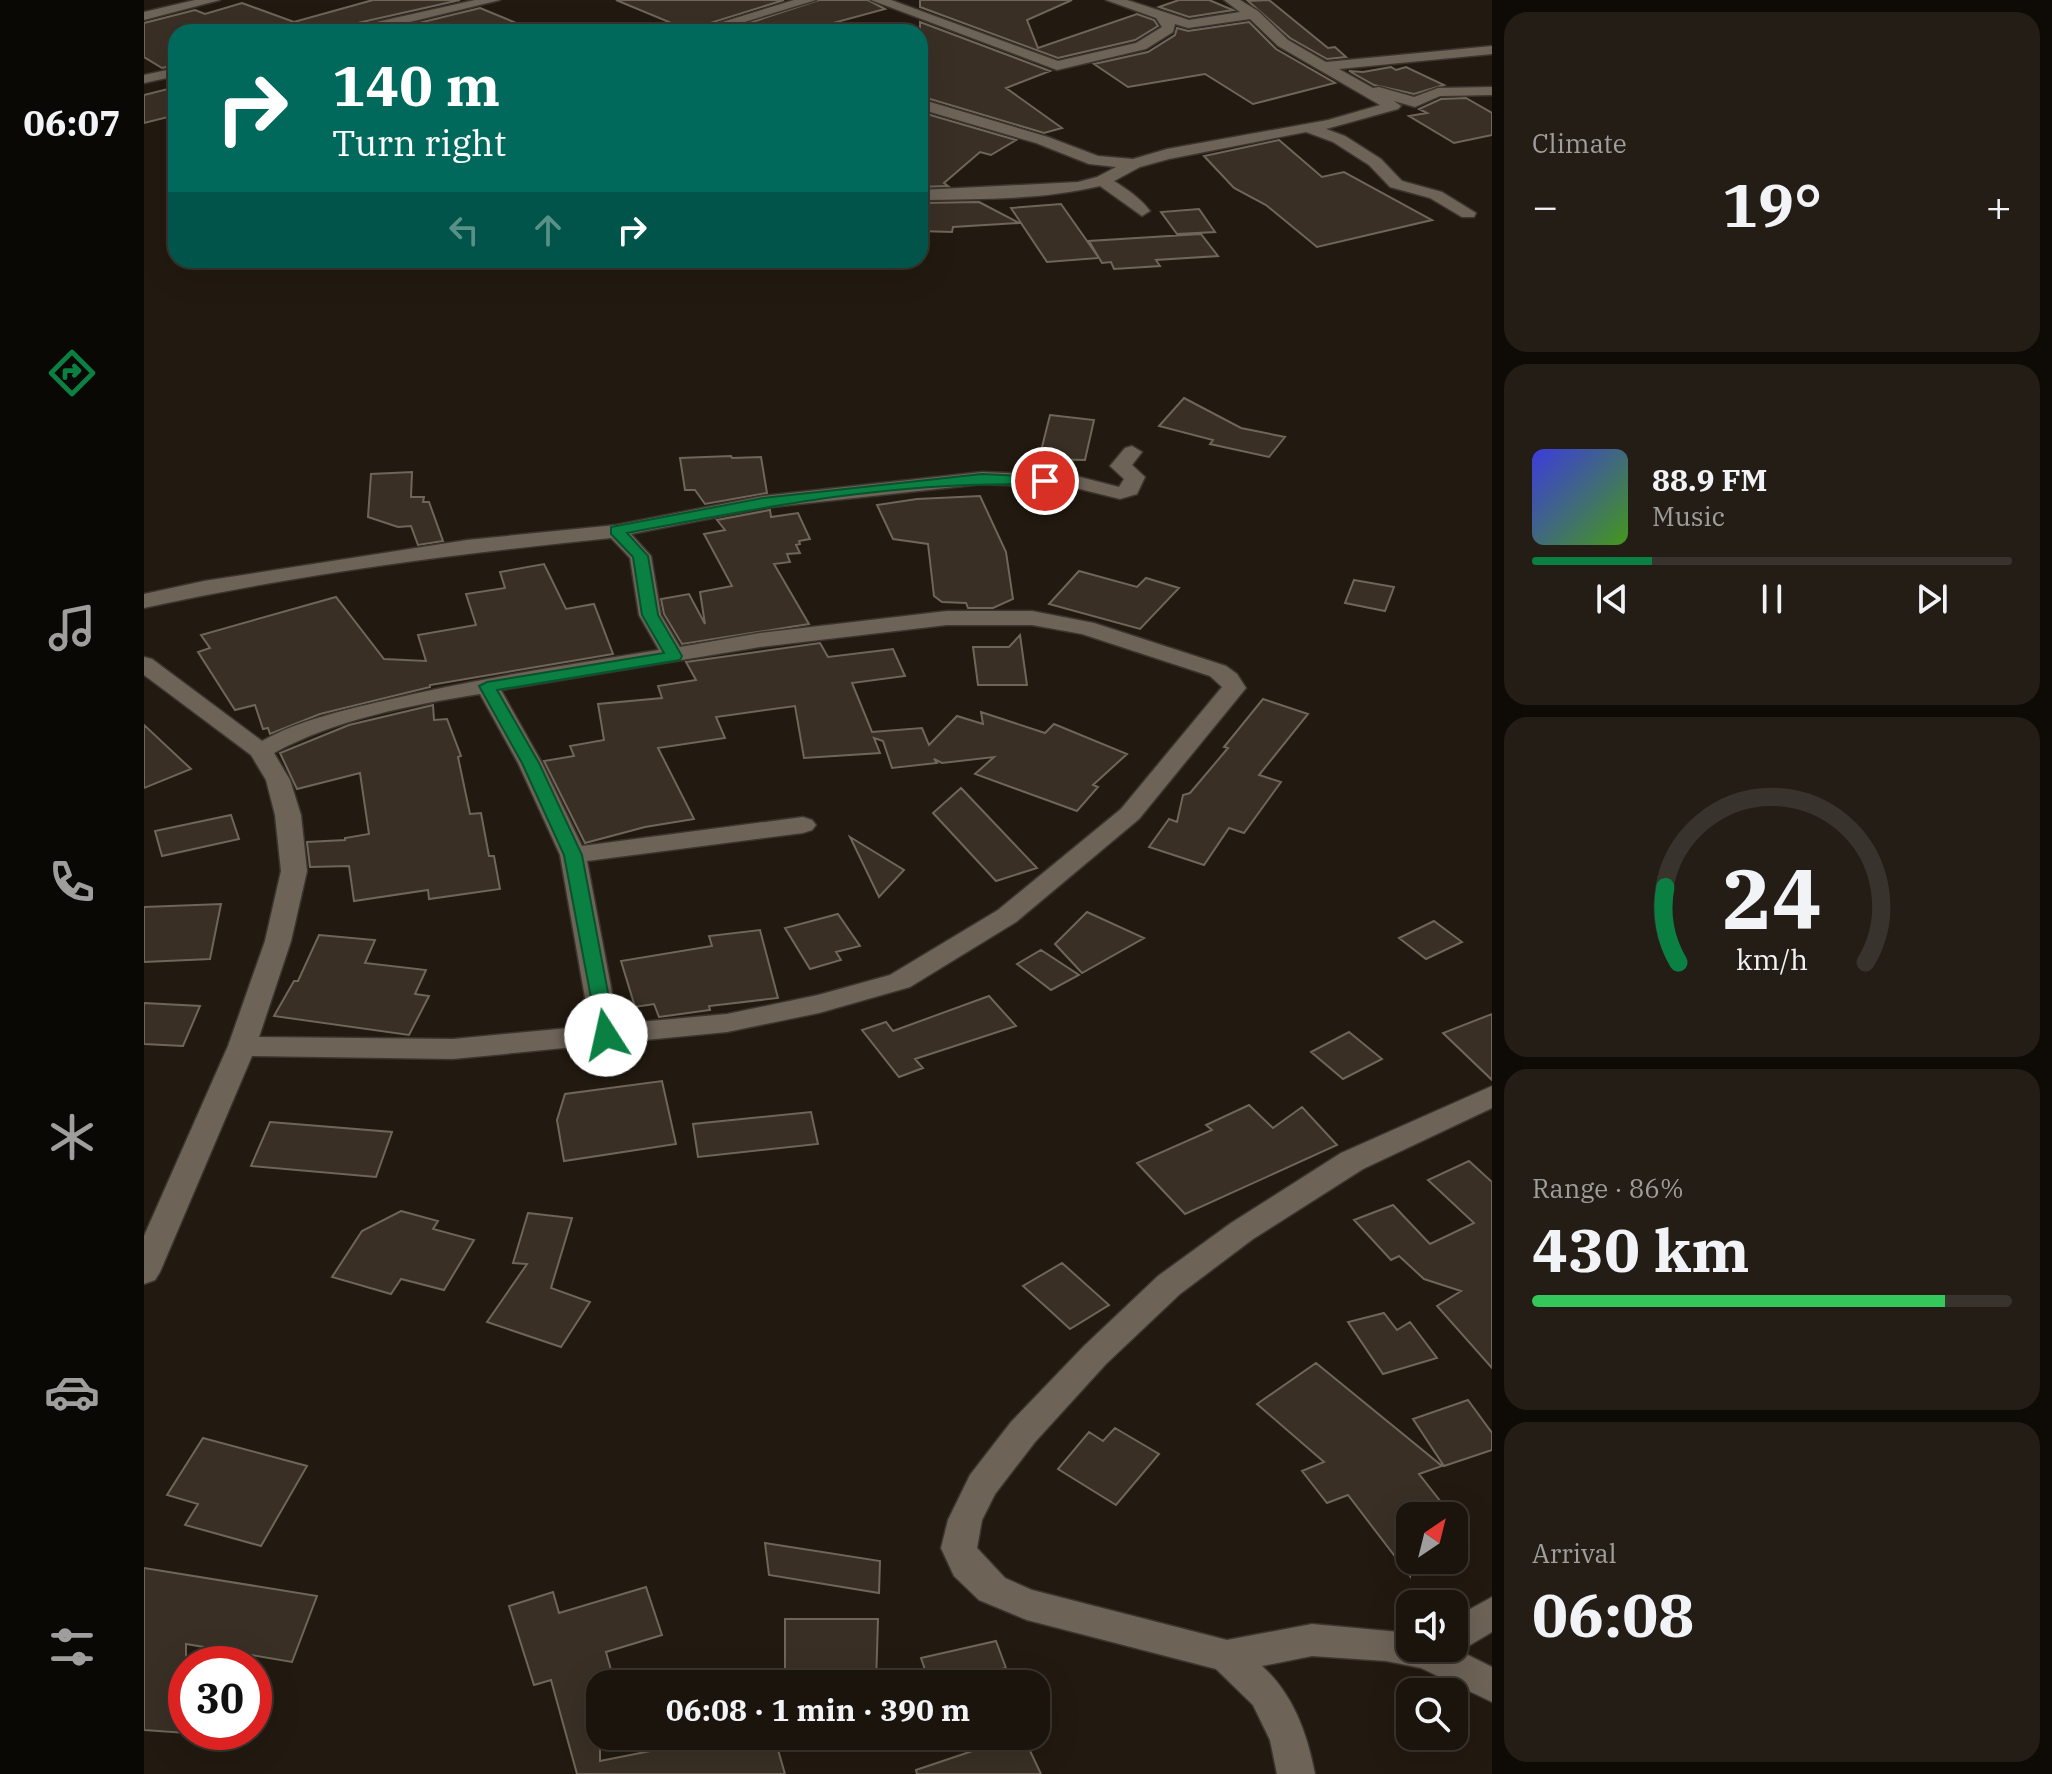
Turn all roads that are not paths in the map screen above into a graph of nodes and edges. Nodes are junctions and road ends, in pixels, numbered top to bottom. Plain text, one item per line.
1 (213, 0) edge
2 (493, 0) edge
3 (809, 0) edge
4 (878, 0) edge
5 (1113, 0) edge
6 (1231, 0) edge
7 (1253, 14) junction
8 (144, 16) edge
9 (1162, 17) junction
10 (386, 24) edge
11 (727, 24) edge
12 (1492, 50) edge
13 (1334, 67) junction
14 (168, 74) edge
15 (144, 79) edge
16 (1492, 91) edge
17 (928, 106) edge
18 (946, 111) junction
19 (928, 122) edge
20 (1305, 127) junction
21 (1108, 172) junction
22 (928, 195) edge
23 (1142, 211) dead end
24 (1468, 213) dead end
25 (1132, 452) dead end
26 (616, 531) junction
27 (144, 601) edge
28 (674, 656) junction
29 (144, 664) edge
30 (487, 686) junction
31 (261, 751) junction
32 (803, 825) dead end
33 (573, 855) junction
34 (606, 1035) junction
35 (242, 1046) junction
36 (1492, 1096) edge
37 (144, 1272) edge
38 (1492, 1613) edge
39 (1468, 1628) edge
40 (1396, 1645) edge
41 (1227, 1656) junction
42 (1461, 1662) edge
43 (1492, 1685) edge
44 (1296, 1774) edge

1 - 8 street
2 - 10 street
3 - 11 street
4 - 9 street
5 - 9 street
6 - 7 street
7 - 9 street
7 - 13 street
12 - 13 street
13 - 16 street
13 - 20 street
14 - 15 street
17 - 18 street
18 - 19 street
18 - 21 street
20 - 21 street
20 - 24 street
21 - 22 street
21 - 23 street
25 - 26 street
26 - 27 street
26 - 28 street
28 - 30 street
28 - 34 street
29 - 31 street
30 - 31 street
30 - 33 street
31 - 35 street
32 - 33 street
33 - 34 street
34 - 35 street
35 - 37 street
36 - 41 street
38 - 39 street
40 - 41 street
41 - 44 street
42 - 43 street

